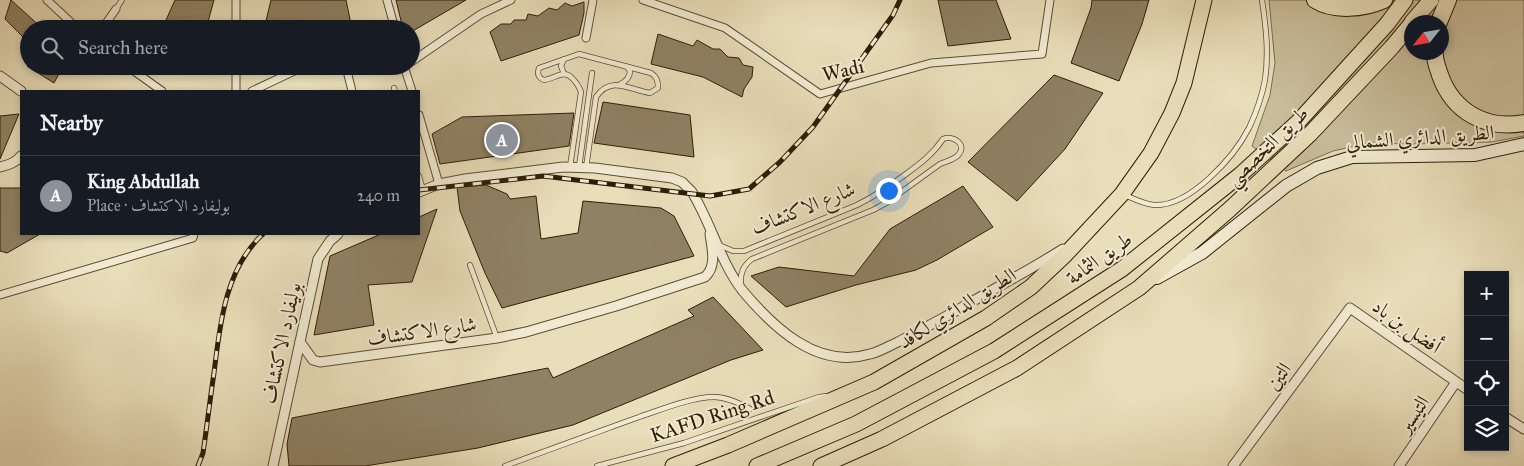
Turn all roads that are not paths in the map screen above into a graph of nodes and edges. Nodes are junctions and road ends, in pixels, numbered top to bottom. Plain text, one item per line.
1 (47, 0) edge
2 (122, 0) edge
3 (236, 0) edge
4 (388, 0) edge
5 (511, 0) edge
6 (593, 0) edge
7 (644, 0) edge
8 (1050, 0) edge
9 (1204, 0) edge
10 (1262, 0) edge
11 (1314, 0) edge
12 (1384, 0) edge
13 (1405, 0) edge
14 (1431, 0) edge
15 (1448, 0) edge
16 (116, 9) joint
17 (1419, 15) edge
18 (1442, 15) edge
19 (68, 20) edge
20 (108, 20) edge
21 (236, 20) edge
22 (393, 20) edge
23 (1404, 33) edge
24 (586, 38) dead end
25 (420, 56) edge
26 (564, 58) junction
27 (1435, 60) edge
28 (627, 67) junction
29 (592, 73) dead end
30 (564, 74) junction
31 (140, 75) edge
32 (236, 75) edge
33 (286, 75) edge
34 (348, 75) edge
35 (407, 75) edge
36 (0, 76) edge
37 (618, 85) junction
38 (20, 90) edge
39 (161, 90) edge
40 (236, 90) edge
41 (254, 90) edge
42 (352, 90) edge
43 (412, 90) edge
44 (420, 118) edge
45 (1524, 123) edge
46 (1524, 144) edge
47 (20, 157) edge
48 (0, 167) edge
49 (579, 167) junction
50 (439, 184) junction
51 (421, 191) edge
52 (1122, 194) junction
53 (708, 226) junction
54 (194, 235) edge
55 (337, 235) edge
56 (1080, 238) junction
57 (718, 244) junction
58 (470, 265) dead end
59 (741, 288) junction
60 (1139, 288) junction
61 (0, 295) edge
62 (1350, 308) joint
63 (497, 338) junction
64 (300, 342) junction
65 (1456, 382) junction
66 (1464, 387) edge
67 (836, 398) junction
68 (750, 409) dead end
69 (1509, 420) edge
70 (1524, 429) edge
71 (273, 466) edge
72 (506, 466) edge
73 (597, 466) edge
74 (673, 466) edge
75 (757, 466) edge
76 (821, 466) edge
77 (1234, 466) edge
78 (1399, 466) edge

1 - 19 street
2 - 16 lane
3 - 21 street
4 - 22 street
5 - 25 street
6 - 24 street
7 - 8 street, Wadi
9 - 52 main road, الطريق الدائري لكافد
10 - 52 lane
11 - 12 highway
13 - 75 main road, طريق الثمامة
14 - 17 main road, طريق التخصصي
15 - 18 highway
16 - 20 street
23 - 60 main road, طريق التخصصي
26 - 28 lane
26 - 30 lane
26 - 30 lane
27 - 45 highway
28 - 37 lane
28 - 37 lane
29 - 49 lane
30 - 49 lane
31 - 39 street
32 - 40 street
33 - 41 street
34 - 42 street
35 - 43 street
36 - 38 street
37 - 49 lane
44 - 50 street
46 - 60 main road, الطريق الدائري الشمالي
47 - 48 street
49 - 50 street
49 - 53 street
50 - 51 street
52 - 56 main road, الطريق الدائري لكافد
53 - 57 street
53 - 63 street, شارع الاكتشاف
54 - 61 street
55 - 64 street, بوليفارد الاكتشاف
56 - 59 street
56 - 67 main road, الطريق الدائري لكافد
57 - 59 street
57 - 59 lane, شارع الاكتشاف
58 - 63 lane
60 - 76 main road
62 - 65 street, أفضل بن باد
62 - 77 street, التين
63 - 64 street, شارع الاكتشاف
64 - 71 street, بوليفارد الاكتشاف
65 - 66 street, أفضل بن باد
65 - 78 street, التيسير
67 - 73 lane, KAFD Ring Rd
67 - 74 main road, الطريق الدائري لكافد
68 - 72 lane
69 - 70 street

